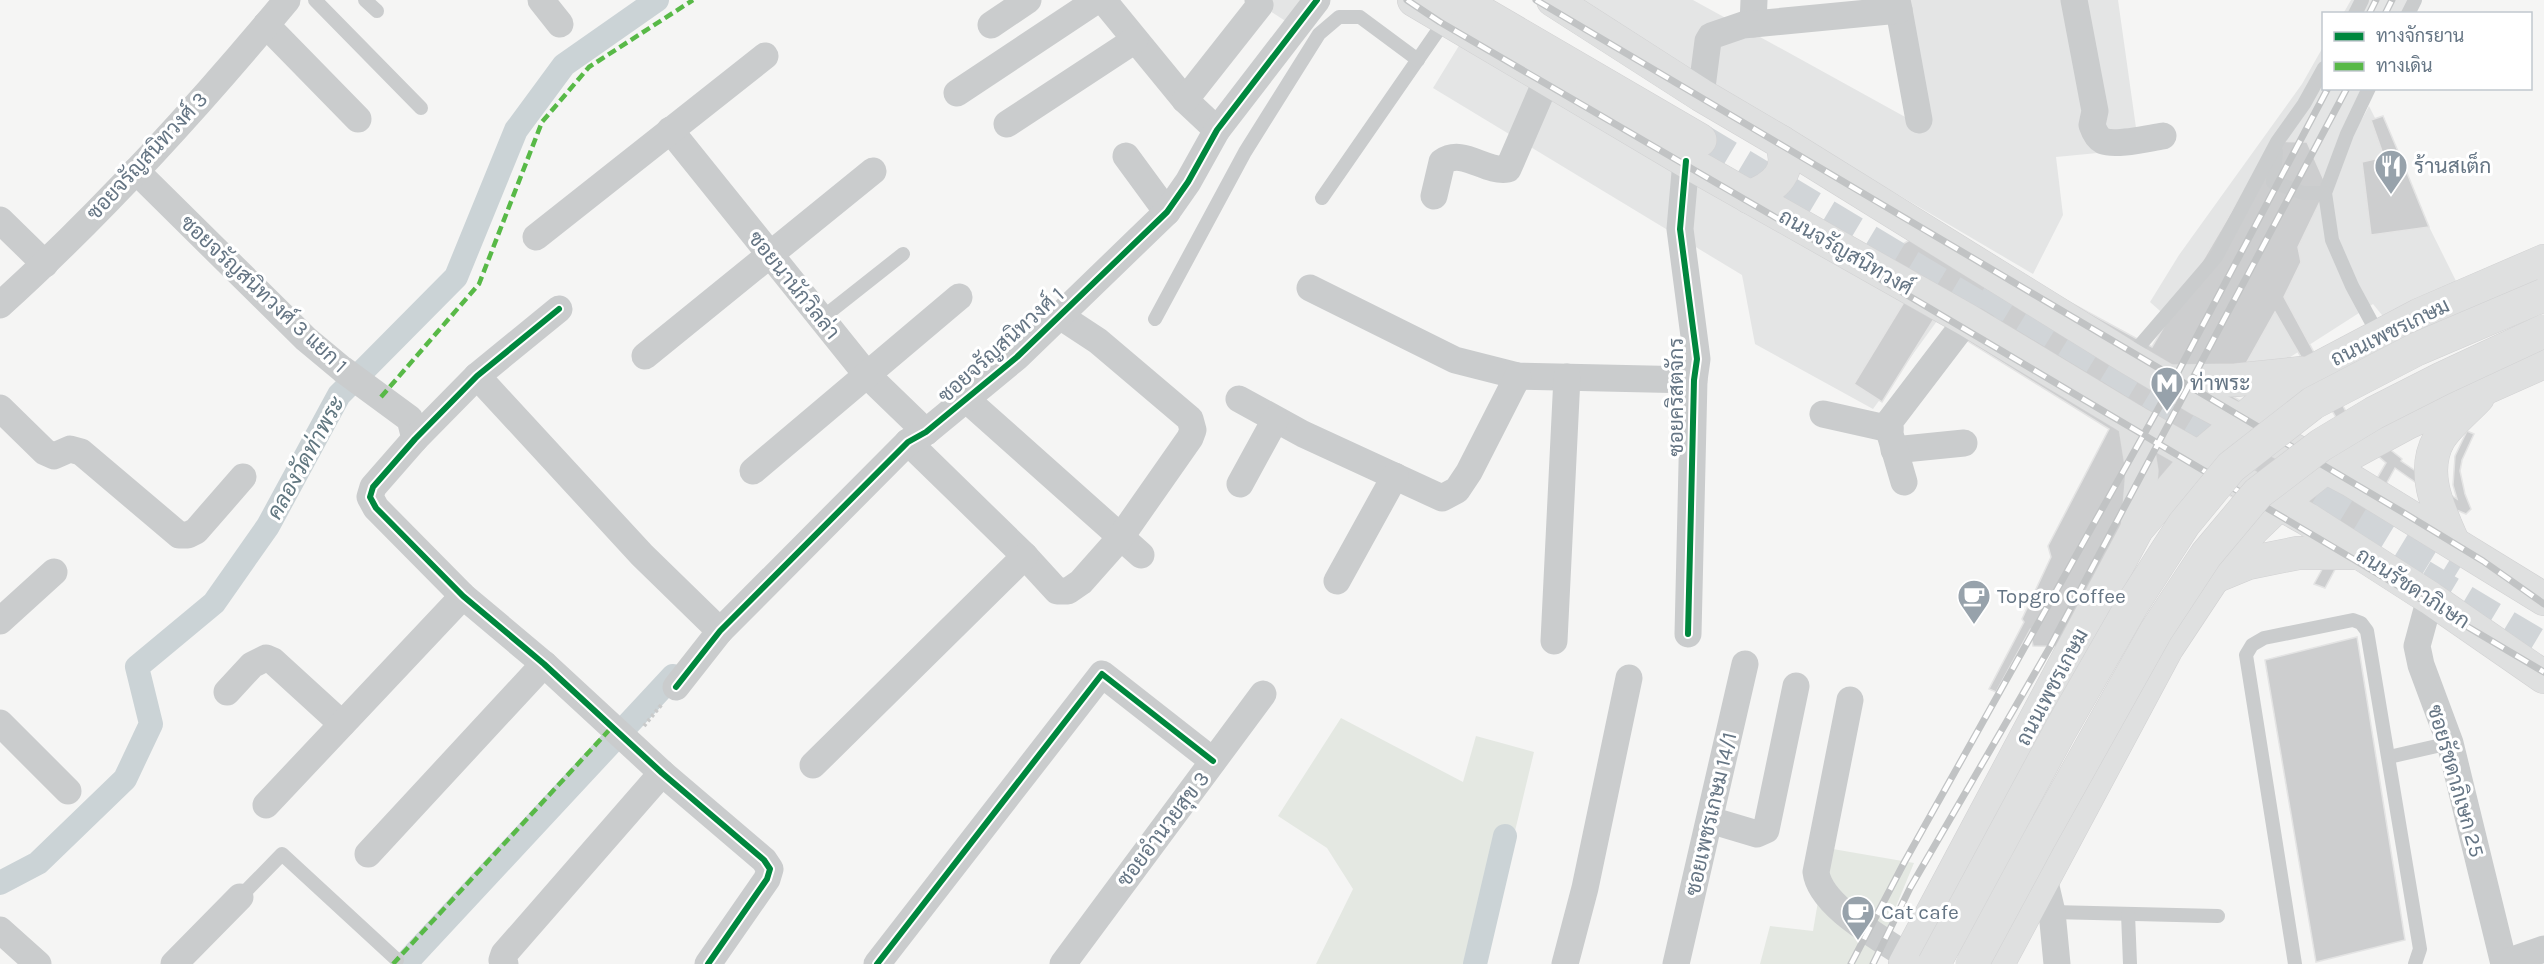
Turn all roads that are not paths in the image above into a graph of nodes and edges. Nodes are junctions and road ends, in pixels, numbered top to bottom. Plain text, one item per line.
1 (287, 0) edge
2 (315, 0) edge
3 (365, 0) edge
4 (541, 0) edge
5 (1028, 0) edge
6 (1097, 0) edge
7 (1102, 0) edge
8 (1258, 0) edge
9 (1317, 0) edge
10 (1414, 0) edge
11 (1499, 0) edge
12 (1553, 0) edge
13 (2074, 0) edge
14 (1898, 5) edge
15 (1453, 9) edge
16 (376, 11) dead end
17 (1753, 12) edge
18 (560, 24) dead end
19 (266, 25) junction
20 (991, 25) dead end
21 (1135, 40) junction
22 (765, 56) dead end
23 (1418, 60) junction
24 (2322, 72) edge
25 (1547, 79) junction
26 (2367, 90) edge
27 (957, 93) dead end
28 (1701, 94) junction
29 (1185, 100) junction
30 (421, 108) dead end
31 (358, 119) dead end
32 (1919, 120) dead end
33 (1007, 124) dead end
34 (670, 130) junction
35 (1217, 130) junction
36 (2163, 136) dead end
37 (1781, 142) junction
38 (2277, 142) junction
39 (1700, 143) junction
40 (1126, 156) dead end
41 (135, 171) junction
42 (873, 171) dead end
43 (2325, 193) junction
44 (1434, 196) dead end
45 (1749, 197) junction
46 (1322, 198) dead end
47 (1167, 212) junction
48 (0, 220) edge
49 (536, 237) dead end
50 (903, 254) dead end
51 (770, 255) junction
52 (2544, 261) edge
53 (45, 264) junction
54 (1310, 288) dead end
55 (2544, 295) edge
56 (959, 297) dead end
57 (0, 305) edge
58 (559, 309) dead end
59 (1060, 316) junction
60 (822, 318) junction
61 (1155, 319) dead end
62 (1966, 320) junction
63 (2544, 331) edge
64 (2379, 336) junction
65 (645, 356) dead end
66 (2129, 357) junction
67 (2544, 362) edge
68 (2309, 372) junction
69 (867, 375) junction
70 (477, 376) junction
71 (1518, 376) junction
72 (1567, 377) junction
73 (1694, 380) junction
74 (2170, 381) junction
75 (2487, 387) junction
76 (1239, 399) dead end
77 (967, 400) junction
78 (0, 408) edge
79 (1824, 414) dead end
80 (1275, 420) junction
81 (2134, 421) junction
82 (2239, 422) junction
83 (917, 437) junction
84 (415, 439) junction
85 (1892, 439) junction
86 (1964, 443) dead end
87 (2198, 458) junction
88 (2326, 467) junction
89 (753, 471) dead end
90 (1395, 476) junction
91 (243, 477) dead end
92 (1904, 482) dead end
93 (1240, 484) dead end
94 (2279, 504) junction
95 (2137, 529) junction
96 (1119, 538) junction
97 (2453, 542) junction
98 (2359, 553) junction
99 (1141, 555) dead end
100 (1025, 556) junction
101 (54, 572) dead end
102 (2214, 577) junction
103 (1337, 581) dead end
104 (463, 596) junction
105 (2430, 598) junction
106 (2544, 599) edge
107 (0, 621) edge
108 (720, 632) junction
109 (1688, 634) dead end
110 (1554, 641) dead end
111 (544, 664) junction
112 (1745, 664) dead end
113 (2544, 676) edge
114 (1629, 678) dead end
115 (1796, 686) dead end
116 (676, 687) road end
117 (227, 692) dead end
118 (1263, 694) dead end
119 (1850, 700) dead end
120 (0, 723) edge
121 (342, 724) junction
122 (2450, 743) junction
123 (2389, 757) junction
124 (1213, 761) junction
125 (813, 765) dead end
126 (662, 773) junction
127 (68, 791) dead end
128 (266, 805) dead end
129 (1710, 820) junction
130 (368, 854) dead end
131 (2044, 878) junction
132 (240, 897) joint
133 (2052, 912) junction
134 (2128, 914) junction
135 (2218, 916) dead end
136 (0, 930) edge
137 (2544, 949) edge
138 (1918, 954) edge
139 (397, 960) dead end
140 (2504, 963) edge
141 (38, 964) edge
142 (174, 964) edge
143 (505, 964) edge
144 (708, 964) edge
145 (878, 964) edge
146 (1063, 964) edge
147 (1565, 964) edge
148 (1676, 964) edge
149 (1972, 964) edge
150 (1996, 964) edge
151 (2057, 964) edge
152 (2130, 964) edge
153 (2295, 964) edge
154 (2415, 964) edge

1 - 19 street, ซอยจรัญสนิทวงศ์ 3
2 - 30 lane
3 - 16 lane
4 - 18 street
5 - 20 street
6 - 27 street
7 - 21 street
8 - 29 street
9 - 35 street, ซอยจรัญสนิทวงศ์ 1
10 - 15 main road, ถนนจรัญสนิทวงศ์
11 - 39 main road, ถนนจรัญสนิทวงศ์
12 - 28 main road
13 - 36 street
14 - 17 street
14 - 32 street
15 - 23 lane
15 - 25 main road, ถนนจรัญสนิทวงศ์
15 - 39 main road, ถนนจรัญสนิทวงศ์
17 - 28 street
19 - 31 street
19 - 41 street, ซอยจรัญสนิทวงศ์ 3
21 - 29 street
21 - 33 street
22 - 34 street
23 - 46 lane
23 - 61 lane
24 - 38 lane
25 - 39 main road, ถนนจรัญสนิทวงศ์
25 - 44 street
26 - 43 lane
28 - 37 main road
29 - 35 street
34 - 49 street
34 - 51 street, ซอยนานักวิลล่า
35 - 47 street, ซอยจรัญสนิทวงศ์ 1
37 - 45 main road
37 - 66 main road
38 - 43 lane
38 - 66 lane
39 - 45 main road, ถนนจรัญสนิทวงศ์
39 - 73 street, ซอยคริสตจักร
40 - 47 street
41 - 53 street, ซอยจรัญสนิทวงศ์ 3
41 - 84 street, ซอยจรัญสนิทวงศ์ 3 แยก 1
42 - 51 street
43 - 64 lane
45 - 62 main road, ถนนจรัญสนิทวงศ์
47 - 59 street, ซอยจรัญสนิทวงศ์ 1
48 - 53 street
50 - 60 lane
51 - 60 street, ซอยนานักวิลล่า
51 - 65 street
52 - 64 main road, ถนนเพชรเกษม
53 - 57 street, ซอยจรัญสนิทวงศ์ 3
54 - 71 street, ซอยคริสตจักร
55 - 138 main road, ถนนเพชรเกษม, bridge
56 - 69 street
58 - 70 street
59 - 77 street, ซอยจรัญสนิทวงศ์ 1
59 - 96 street, ซอยนานักวิลล่า
60 - 69 street, ซอยนานักวิลล่า
62 - 81 main road, ถนนจรัญสนิทวงศ์
62 - 85 street
63 - 149 main road, bridge
64 - 68 main road, ถนนเพชรเกษม
66 - 74 main road
67 - 75 main road
68 - 74 main road
68 - 82 main road, ถนนเพชรเกษม
69 - 83 street, ซอยนานักวิลล่า
69 - 89 street
70 - 84 street
70 - 108 street
71 - 72 street, ซอยคริสตจักร
71 - 90 street
72 - 73 street, ซอยคริสตจักร
72 - 110 street
73 - 109 street, ซอยคริสตจักร
74 - 82 main road
75 - 88 main road
75 - 97 main road
76 - 80 street
77 - 83 street, ซอยจรัญสนิทวงศ์ 1
77 - 96 street
78 - 91 street
79 - 85 street
80 - 90 street
80 - 93 street
81 - 87 main road, ถนนจรัญสนิทวงศ์
81 - 95 main road
82 - 87 main road, ถนนเพชรเกษม
82 - 88 main road
83 - 100 street, ซอยนานักวิลล่า
83 - 108 street, ซอยจรัญสนิทวงศ์ 1
84 - 104 street
85 - 86 street
85 - 92 street
87 - 94 main road, ถนนจรัญสนิทวงศ์
87 - 95 main road, ถนนเพชรเกษม
88 - 94 main road
88 - 97 main road
90 - 103 street
94 - 98 main road, ถนนรัชดาภิเษก
94 - 102 main road
95 - 138 main road, ถนนเพชรเกษม
96 - 99 street
96 - 100 street, ซอยนานักวิลล่า
97 - 106 main road
98 - 102 main road
98 - 105 main road, ถนนรัชดาภิเษก
100 - 125 street
101 - 107 street
102 - 131 main road
104 - 111 street
104 - 121 street
105 - 113 main road, ถนนรัชดาภิเษก
105 - 122 street, ซอยรัชดาภิเษก 25
108 - 116 street, ซอยจรัญสนิทวงศ์ 1
111 - 126 street
111 - 130 street
112 - 129 street, ซอยเพชรเกษม 14/1
114 - 147 street
115 - 129 street
117 - 121 street
118 - 124 street, ซอยอำนวยสุข 3
119 - 138 street
120 - 127 street
121 - 128 street
122 - 123 lane
122 - 140 street, ซอยรัชดาภิเษก 25
123 - 153 lane
123 - 154 lane
124 - 145 street
124 - 146 street, ซอยอำนวยสุข 3
126 - 143 street
126 - 144 street
129 - 148 street, ซอยเพชรเกษม 14/1
131 - 133 street
131 - 150 main road
132 - 139 lane
132 - 142 street
133 - 134 lane
133 - 151 street
134 - 135 lane
134 - 152 lane
136 - 141 street
137 - 140 street
138 - 150 main road

